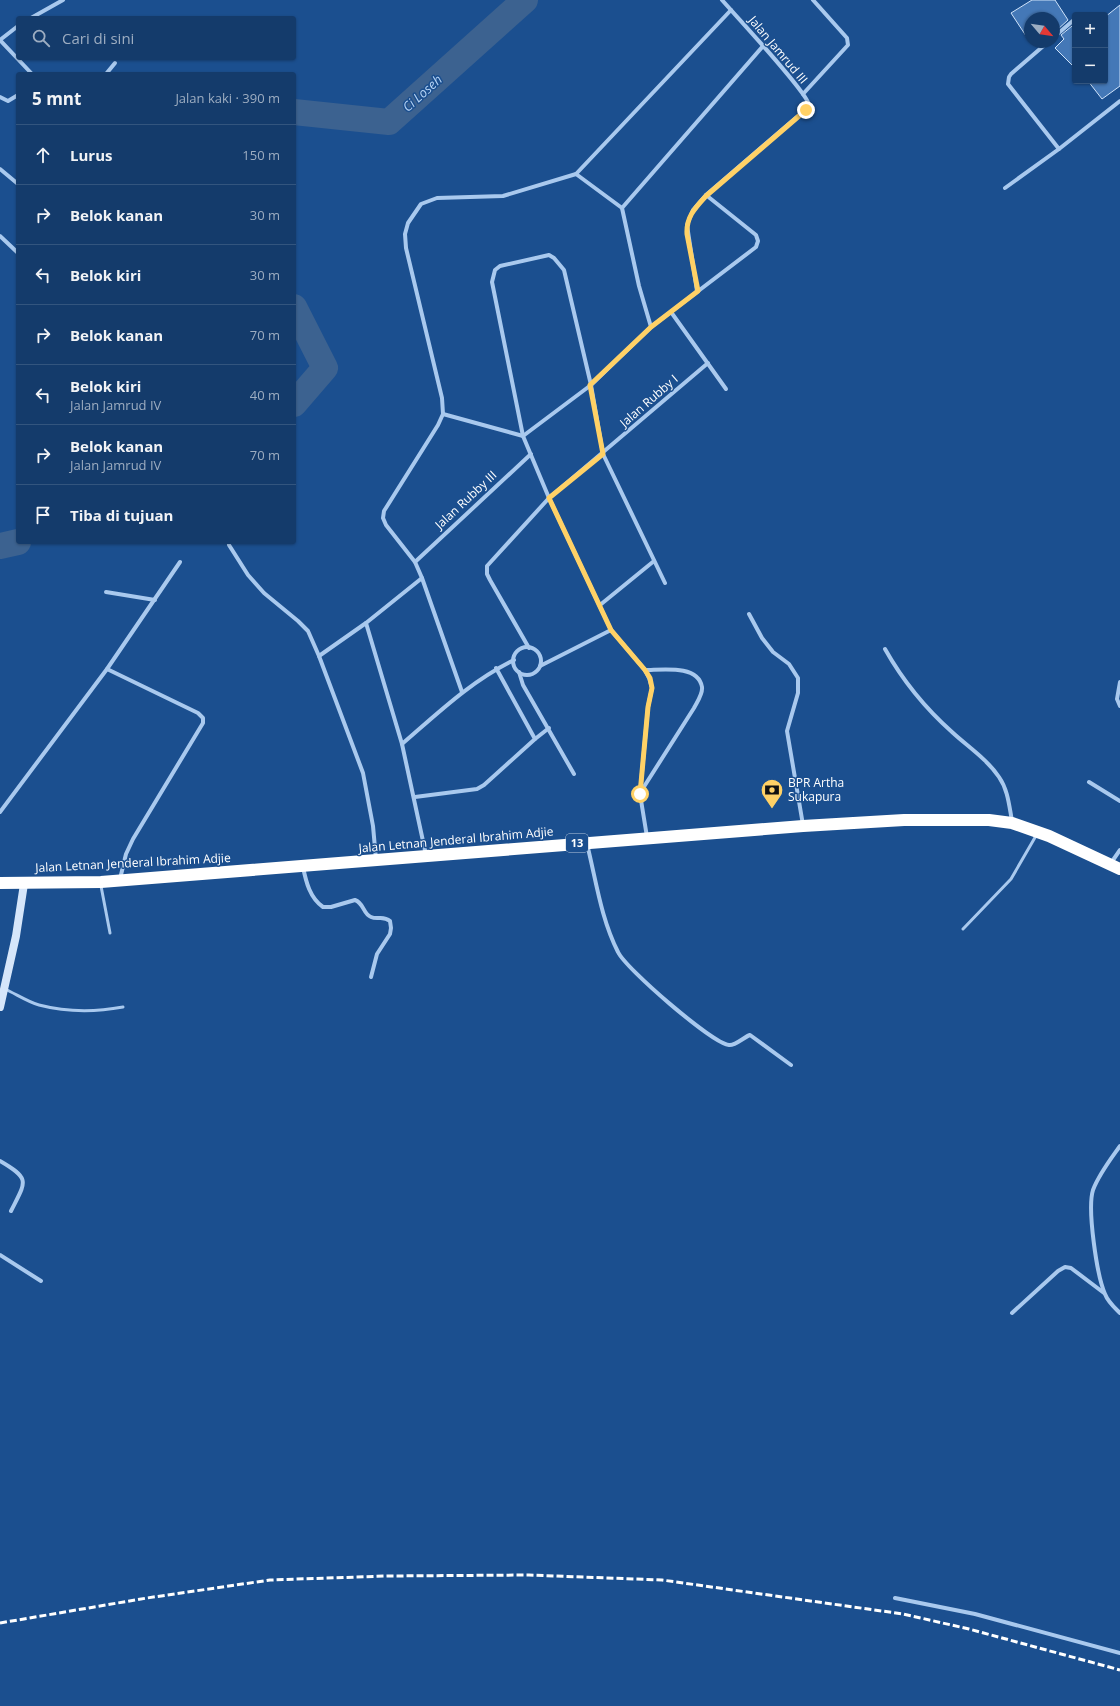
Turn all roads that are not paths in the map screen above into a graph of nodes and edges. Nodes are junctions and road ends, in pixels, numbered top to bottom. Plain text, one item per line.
1 (63, 0) edge
2 (722, 0) edge
3 (813, 0) edge
4 (731, 10) junction
5 (35, 16) edge
6 (1072, 22) edge
7 (16, 28) edge
8 (1060, 32) edge
9 (0, 40) edge
10 (763, 46) junction
11 (1041, 48) edge
12 (16, 57) edge
13 (19, 60) edge
14 (116, 63) dead end
15 (30, 72) edge
16 (108, 72) edge
17 (803, 94) junction
18 (16, 96) edge
19 (0, 97) edge
20 (1120, 101) edge
21 (1059, 149) junction
22 (0, 169) edge
23 (576, 174) junction
24 (16, 182) edge
25 (1005, 188) dead end
26 (706, 196) junction
27 (622, 208) junction
28 (0, 236) edge
29 (16, 251) edge
30 (698, 291) junction
31 (671, 312) junction
32 (651, 327) junction
33 (708, 363) junction
34 (590, 385) junction
35 (726, 389) dead end
36 (443, 414) junction
37 (523, 436) junction
38 (531, 454) junction
39 (603, 454) junction
40 (549, 498) junction
41 (229, 545) dead end
42 (654, 561) junction
43 (180, 562) dead end
44 (415, 562) junction
45 (422, 578) junction
46 (665, 583) dead end
47 (106, 592) dead end
48 (156, 600) junction
49 (600, 605) junction
50 (749, 614) dead end
51 (366, 623) junction
52 (611, 630) junction
53 (529, 648) junction
54 (885, 649) dead end
55 (319, 656) junction
56 (514, 660) junction
57 (540, 666) junction
58 (496, 668) junction
59 (107, 669) junction
60 (645, 670) junction
61 (519, 672) junction
62 (1120, 682) edge
63 (462, 692) junction
64 (1120, 706) edge
65 (549, 728) junction
66 (535, 739) junction
67 (402, 744) junction
68 (574, 774) dead end
69 (1089, 782) dead end
70 (640, 794) junction
71 (415, 797) junction
72 (1120, 801) edge
73 (0, 812) edge
74 (1012, 823) junction
75 (803, 826) junction
76 (1038, 833) junction
77 (647, 838) junction
78 (586, 842) junction
79 (1120, 850) edge
80 (426, 856) junction
81 (376, 861) junction
82 (303, 867) junction
83 (1115, 867) edge
84 (120, 879) junction
85 (100, 882) junction
86 (0, 884) edge
87 (24, 884) junction
88 (963, 929) dead end
89 (110, 933) dead end
90 (370, 977) dead end
91 (4, 989) junction
92 (0, 1007) edge
93 (123, 1007) dead end
94 (791, 1064) dead end
95 (1120, 1146) edge
96 (0, 1160) edge
97 (11, 1211) dead end
98 (0, 1255) edge
99 (41, 1281) dead end
100 (1104, 1293) junction
101 (1120, 1313) edge
102 (1012, 1314) dead end
103 (895, 1598) dead end
104 (1120, 1653) edge

1 - 5 street
2 - 4 street, Jalan Jamrud III
3 - 17 street
4 - 10 street, Jalan Jamrud III
4 - 23 street
6 - 8 street
7 - 9 street
9 - 12 street
10 - 17 street, Jalan Jamrud III
10 - 27 street
11 - 21 street
13 - 15 street
14 - 16 street
17 - 26 street
18 - 19 street
20 - 21 street
21 - 25 street
22 - 24 street
23 - 27 street
23 - 36 street
26 - 30 street
26 - 30 street
27 - 32 street
28 - 29 street
30 - 31 street
31 - 32 street
31 - 33 street
32 - 34 street
33 - 35 street
33 - 39 street, Jalan Rubby I
34 - 37 street
34 - 37 street
34 - 39 street
36 - 37 street
36 - 44 street
37 - 38 street
38 - 40 street
38 - 44 street, Jalan Rubby III
39 - 40 street, Jalan Rubby I
39 - 42 street
40 - 49 street
40 - 53 street, Jalan Rubby I
41 - 55 street
42 - 46 street
42 - 49 street
43 - 48 street
44 - 45 street
45 - 51 street
45 - 63 street
47 - 48 street
48 - 59 street
49 - 52 street
50 - 75 street
51 - 55 street
51 - 67 street
52 - 57 street
52 - 60 street
53 - 56 street
53 - 57 street
54 - 74 street
55 - 81 street
56 - 58 street
56 - 61 street
57 - 61 street
58 - 63 street
58 - 66 street
59 - 73 street
59 - 84 street
60 - 70 street
60 - 70 street
61 - 65 street
62 - 64 street
63 - 67 street
65 - 66 street
65 - 68 street
66 - 71 street
67 - 71 street
69 - 72 street
70 - 77 street
71 - 80 street
74 - 75 highway, Jalan Letnan Jenderal Ibrahim Adjie / 13
74 - 76 highway, Jalan Letnan Jenderal Ibrahim Adjie / 13
75 - 77 highway, Jalan Letnan Jenderal Ibrahim Adjie / 13
76 - 83 highway, Jalan Letnan Jenderal Ibrahim Adjie / 13
76 - 88 lane
77 - 78 highway, Jalan Letnan Jenderal Ibrahim Adjie / 13
78 - 80 highway, Jalan Letnan Jenderal Ibrahim Adjie / 13
78 - 94 street
79 - 83 street
80 - 81 highway, Jalan Letnan Jenderal Ibrahim Adjie / 13
81 - 82 highway, Jalan Letnan Jenderal Ibrahim Adjie / 13
82 - 84 highway, Jalan Letnan Jenderal Ibrahim Adjie / 13
82 - 90 street
84 - 85 highway, Jalan Letnan Jenderal Ibrahim Adjie / 13
85 - 87 highway, Jalan Letnan Jenderal Ibrahim Adjie / 13
85 - 89 lane
86 - 87 highway, 13
87 - 91 street
91 - 92 street
91 - 93 lane
95 - 100 street
96 - 97 street
98 - 99 street
100 - 101 street
100 - 102 street
103 - 104 street

